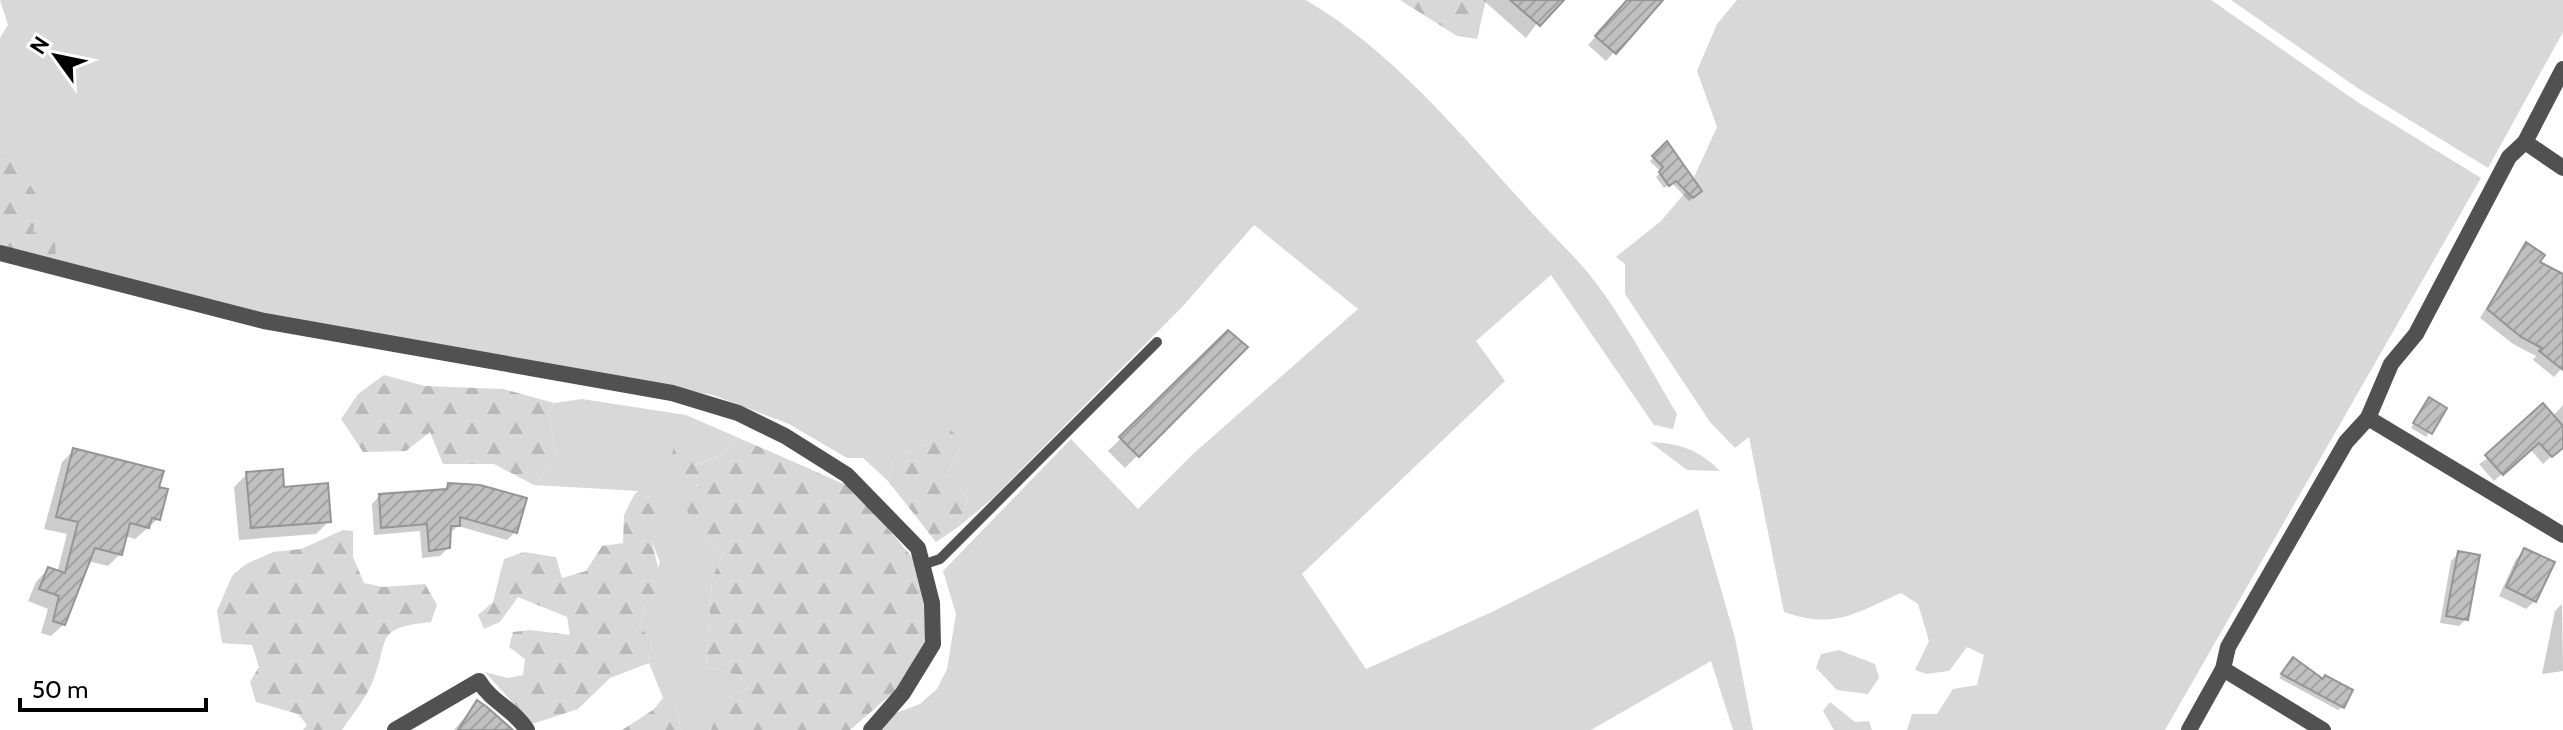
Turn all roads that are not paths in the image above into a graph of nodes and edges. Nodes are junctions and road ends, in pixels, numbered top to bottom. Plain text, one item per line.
1 (2563, 69) edge
2 (2525, 142) junction
3 (2563, 168) edge
4 (0, 253) edge
5 (1157, 342) dead end
6 (2368, 418) junction
7 (2563, 535) edge
8 (922, 565) junction
9 (2223, 669) junction
10 (395, 730) edge
11 (527, 730) edge
12 (871, 730) edge
13 (2189, 730) edge
14 (2323, 730) edge

1 - 2 street
2 - 3 street
2 - 6 street
4 - 8 street
5 - 8 lane
6 - 7 street
6 - 9 street
8 - 12 street
9 - 13 street
9 - 14 street
10 - 11 street

